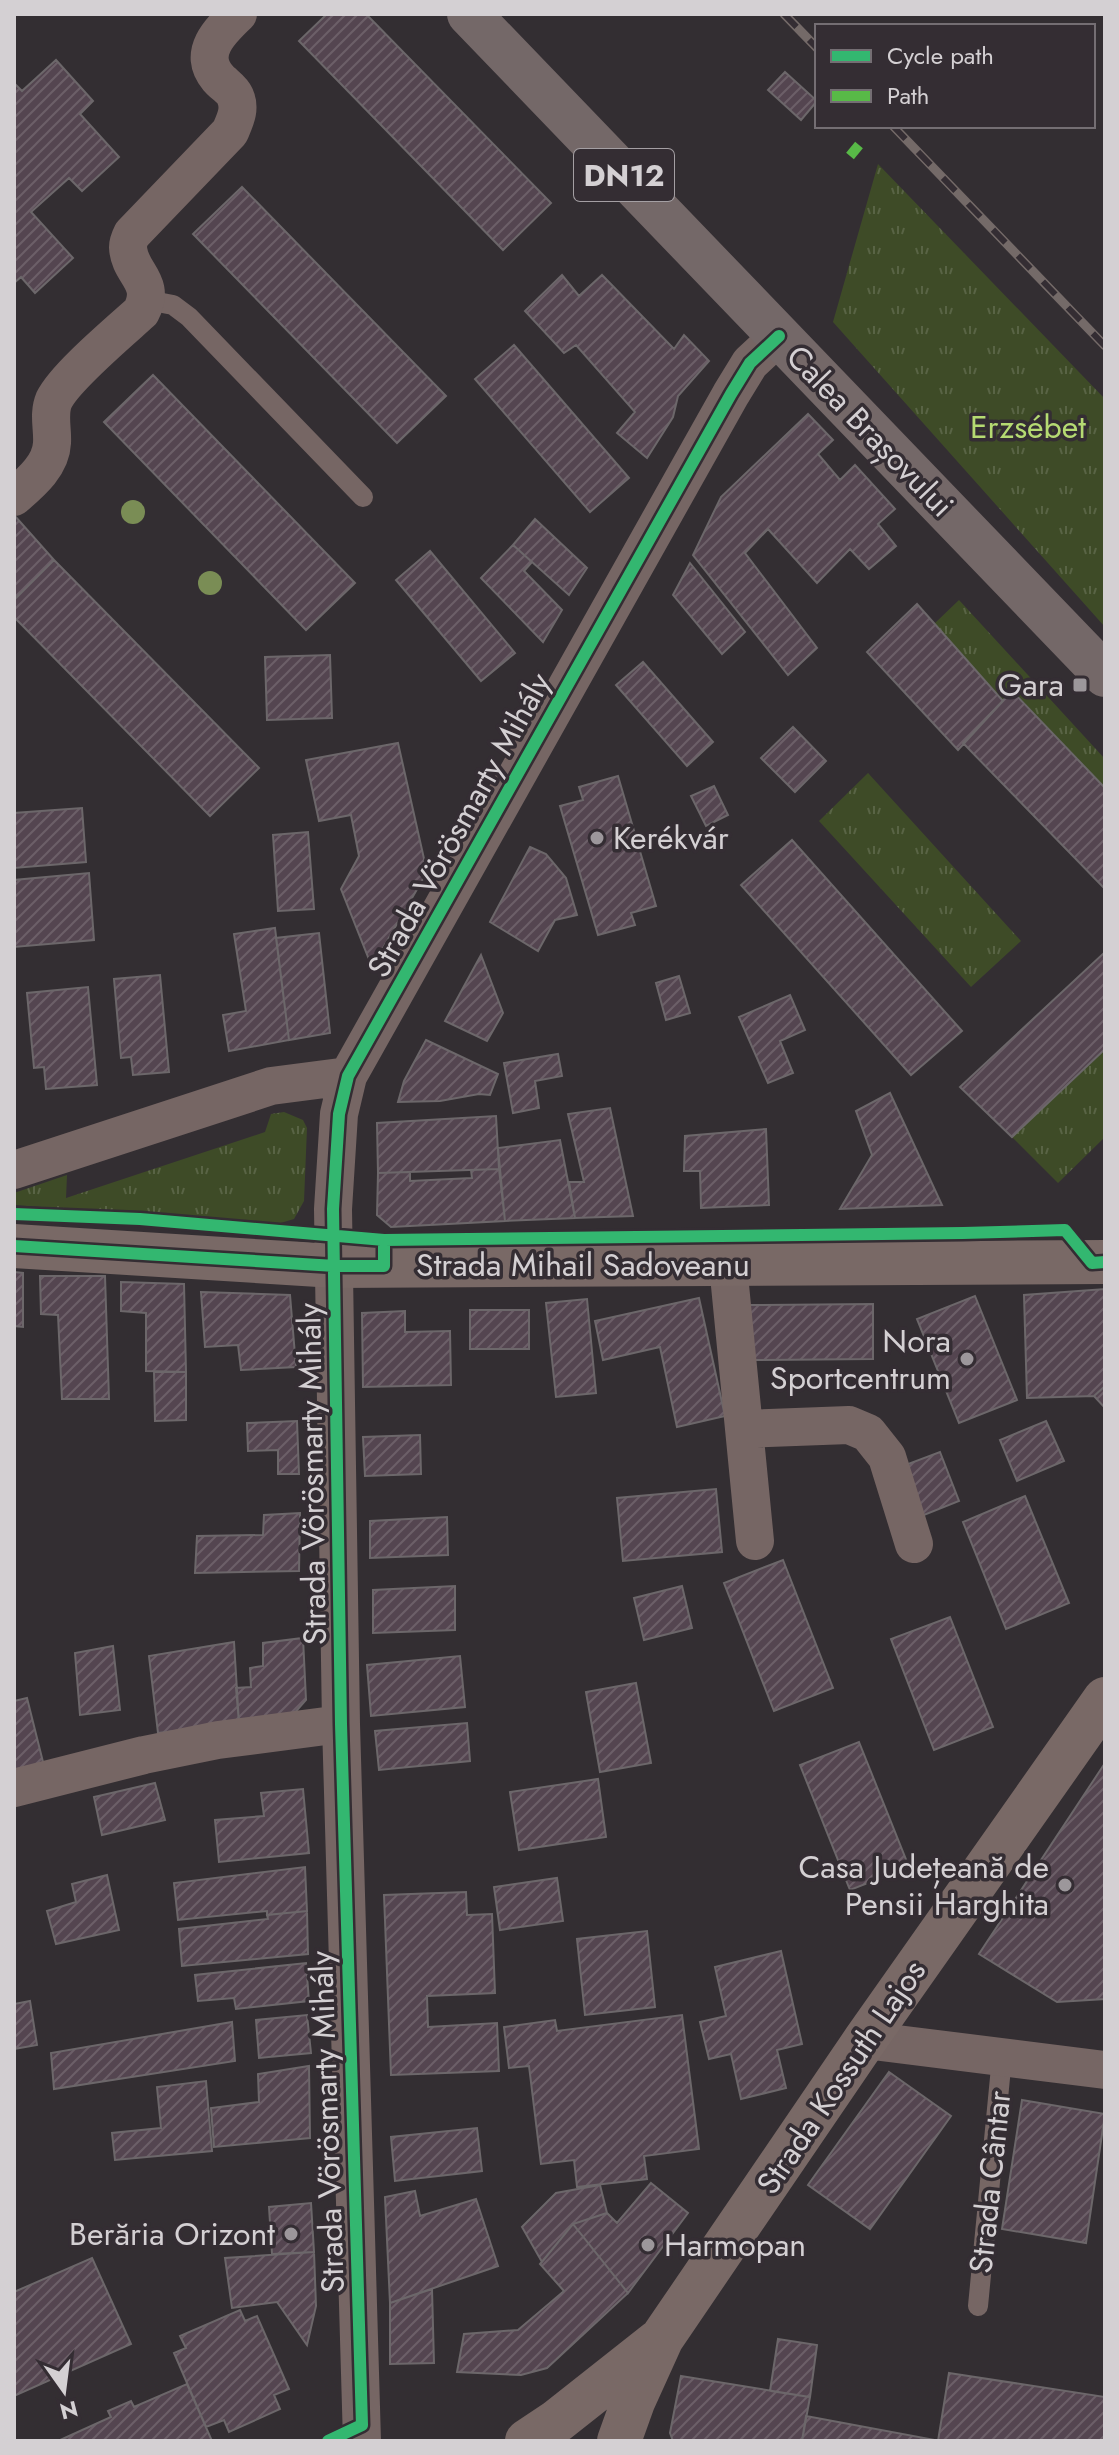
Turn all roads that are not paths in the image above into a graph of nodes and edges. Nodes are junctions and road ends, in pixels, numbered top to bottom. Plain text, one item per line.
1 (238, 14) edge
2 (469, 14) edge
3 (147, 300) junction
4 (779, 336) junction
5 (14, 497) edge
6 (363, 497) dead end
7 (1105, 675) edge
8 (348, 1076) junction
9 (14, 1170) edge
10 (14, 1246) edge
11 (1105, 1262) edge
12 (728, 1265) junction
13 (335, 1266) junction
14 (744, 1429) junction
15 (755, 1541) dead end
16 (914, 1544) dead end
17 (1105, 1699) edge
18 (341, 1724) junction
19 (14, 1788) edge
20 (865, 2040) junction
21 (1002, 2057) junction
22 (1105, 2070) edge
23 (978, 2306) dead end
24 (662, 2338) junction
25 (362, 2441) edge
26 (527, 2441) edge
27 (619, 2441) edge

1 - 3 street
2 - 4 main road, Calea Brașovului / DN12
3 - 5 street
3 - 6 lane
4 - 7 main road, Calea Brașovului / DN12
4 - 8 street, Strada Vörösmarty Mihály
8 - 9 street
8 - 13 street, Strada Vörösmarty Mihály
10 - 13 street, Strada Mihail Sadoveanu
11 - 12 street, Strada Mihail Sadoveanu
12 - 13 street, Strada Mihail Sadoveanu
12 - 14 street
13 - 18 street, Strada Vörösmarty Mihály
14 - 15 street
14 - 16 street
17 - 20 street, Strada Kossuth Lajos
18 - 19 street
18 - 25 street, Strada Vörösmarty Mihály
20 - 21 street, Strada Cântar
20 - 24 street, Strada Kossuth Lajos
21 - 22 street, Strada Cântar
21 - 23 lane, Strada Cântar
24 - 26 street, Strada Kossuth Lajos
24 - 27 street, Strada Kossuth Lajos

